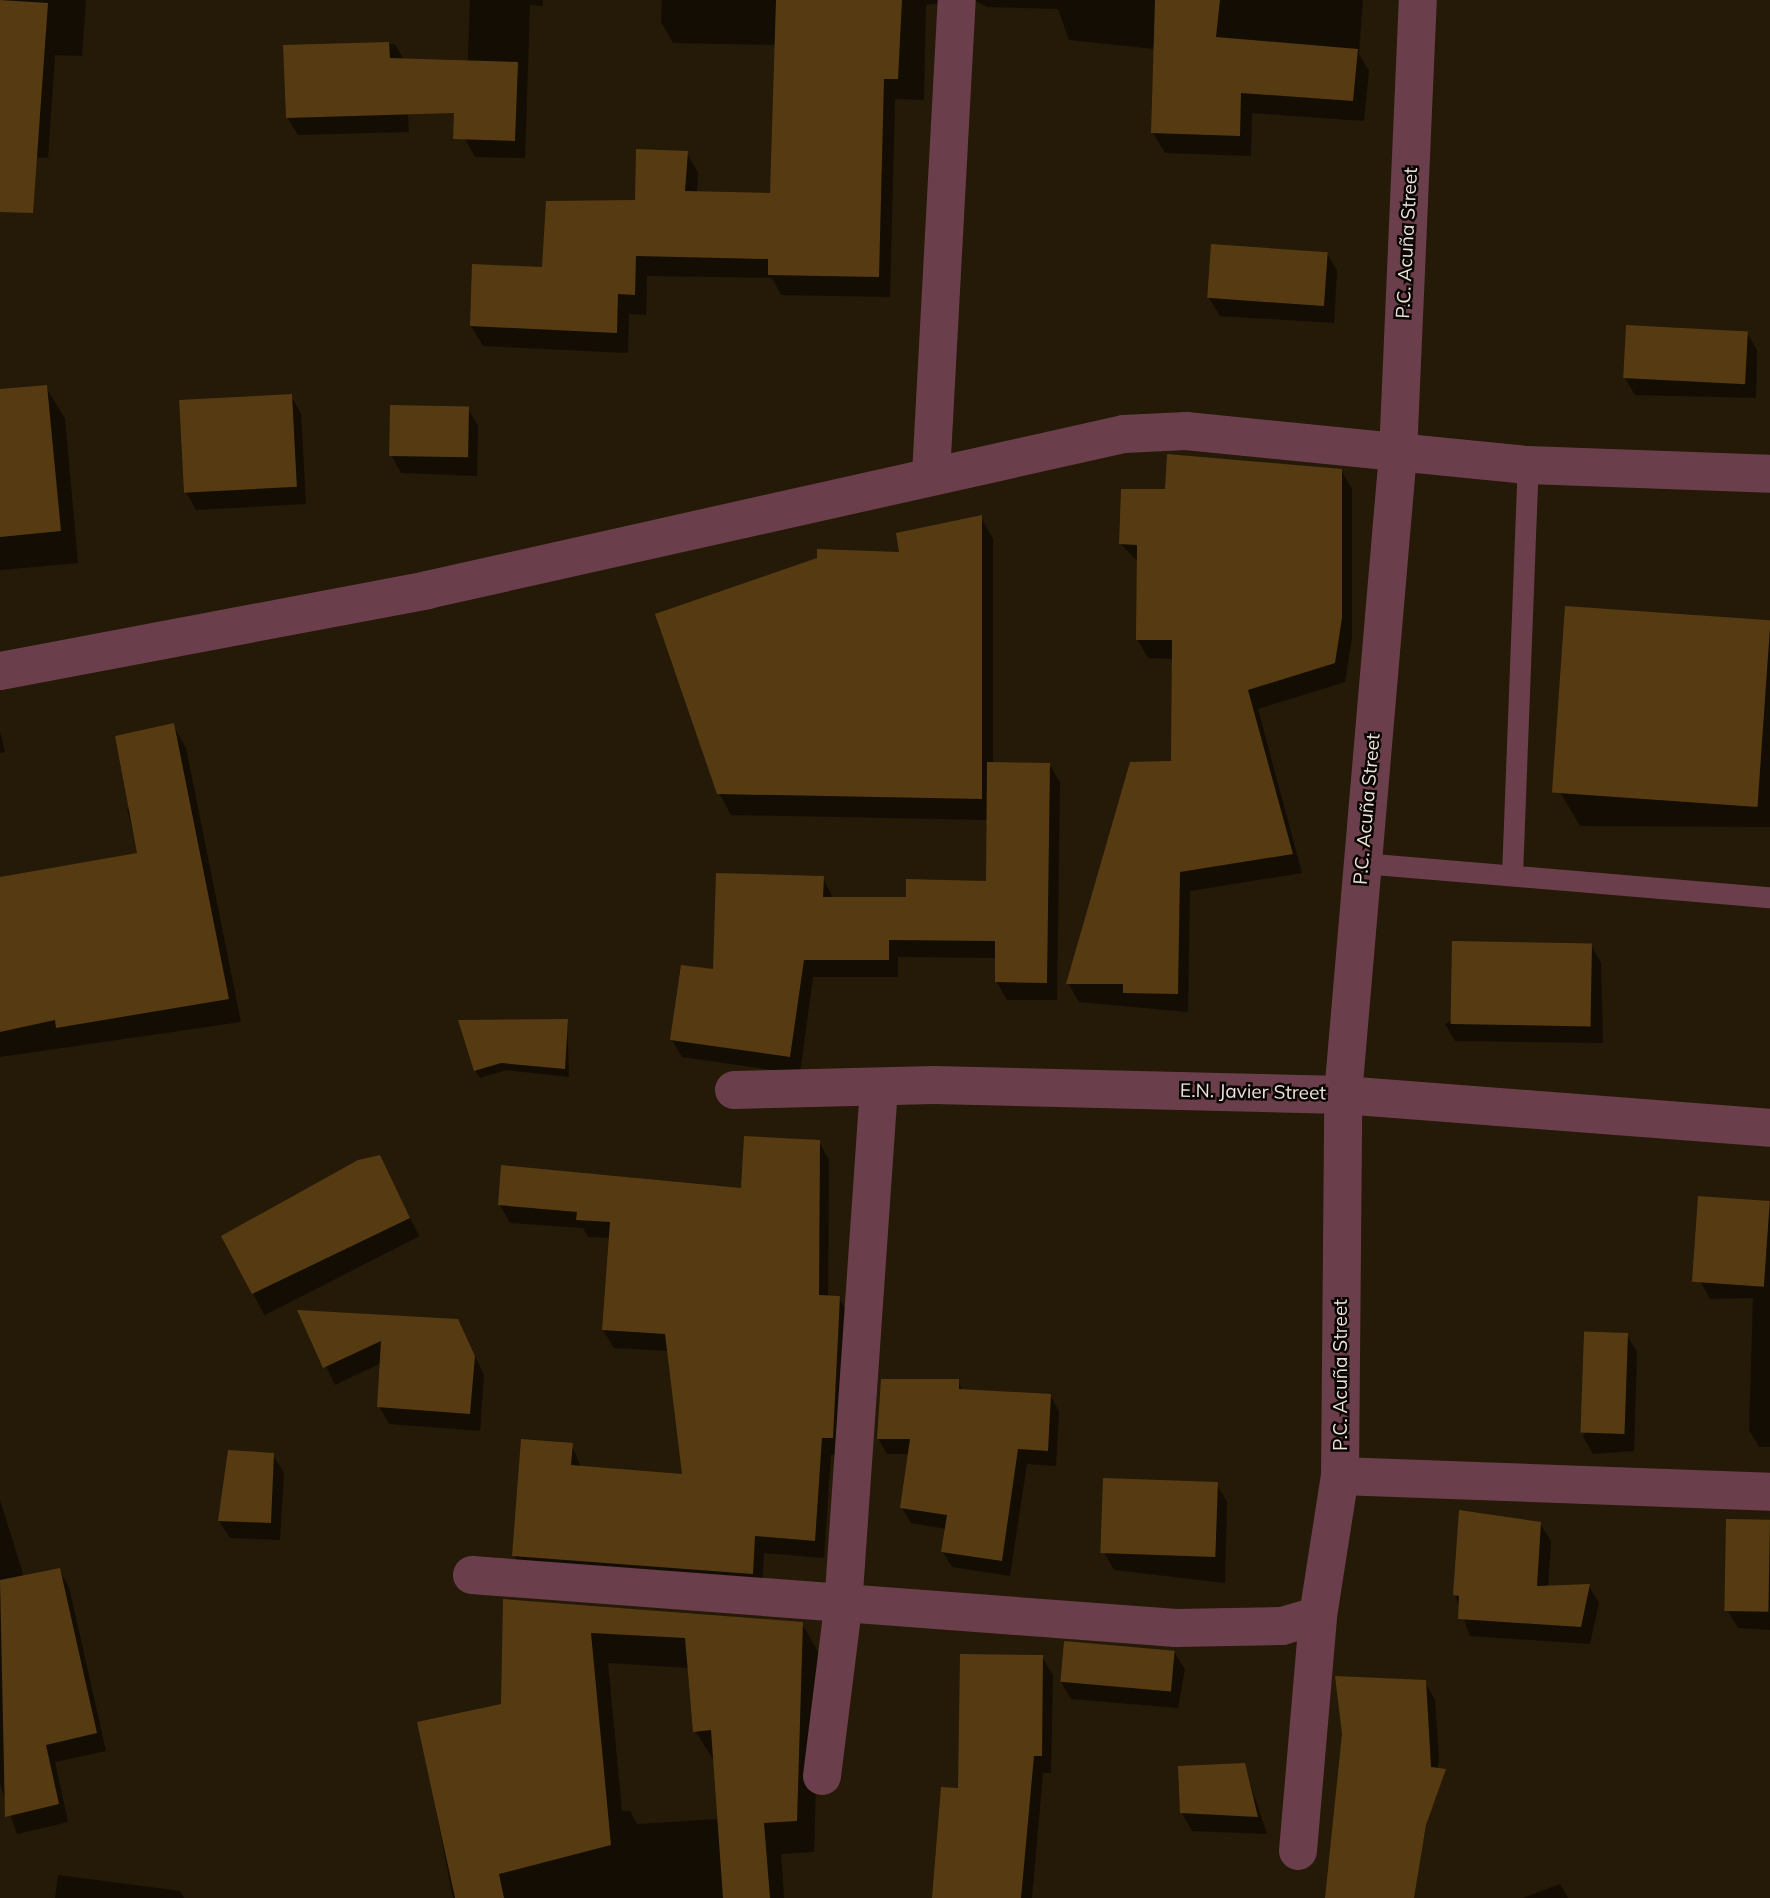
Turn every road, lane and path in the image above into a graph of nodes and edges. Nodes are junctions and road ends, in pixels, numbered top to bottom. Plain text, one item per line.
1 (957, 0) edge
2 (1418, 0) edge
3 (1398, 454) junction
4 (1528, 465) junction
5 (1770, 474) edge
6 (931, 475) junction
7 (0, 671) edge
8 (1362, 863) junction
9 (1512, 875) junction
10 (1770, 897) edge
11 (879, 1087) junction
12 (734, 1090) dead end
13 (1343, 1095) junction
14 (1770, 1128) edge
15 (1340, 1476) junction
16 (1770, 1492) edge
17 (472, 1575) dead end
18 (843, 1607) junction
19 (1318, 1616) junction
20 (822, 1776) dead end
21 (1298, 1851) dead end

1 - 6 street
2 - 3 street, P.C. Acuña Street
3 - 4 street
3 - 6 street
3 - 8 street, P.C. Acuña Street
4 - 5 street
4 - 9 lane
6 - 7 street
8 - 9 lane
8 - 13 street, P.C. Acuña Street
9 - 10 lane
11 - 12 street, E.N. Javier Street
11 - 13 street, E.N. Javier Street
11 - 18 street
13 - 14 street, E.N. Javier Street
13 - 15 street, P.C. Acuña Street
15 - 16 street
15 - 19 street, P.C. Acuña Street
17 - 18 street
18 - 19 street
18 - 20 street
19 - 21 street, P.C. Acuña Street

